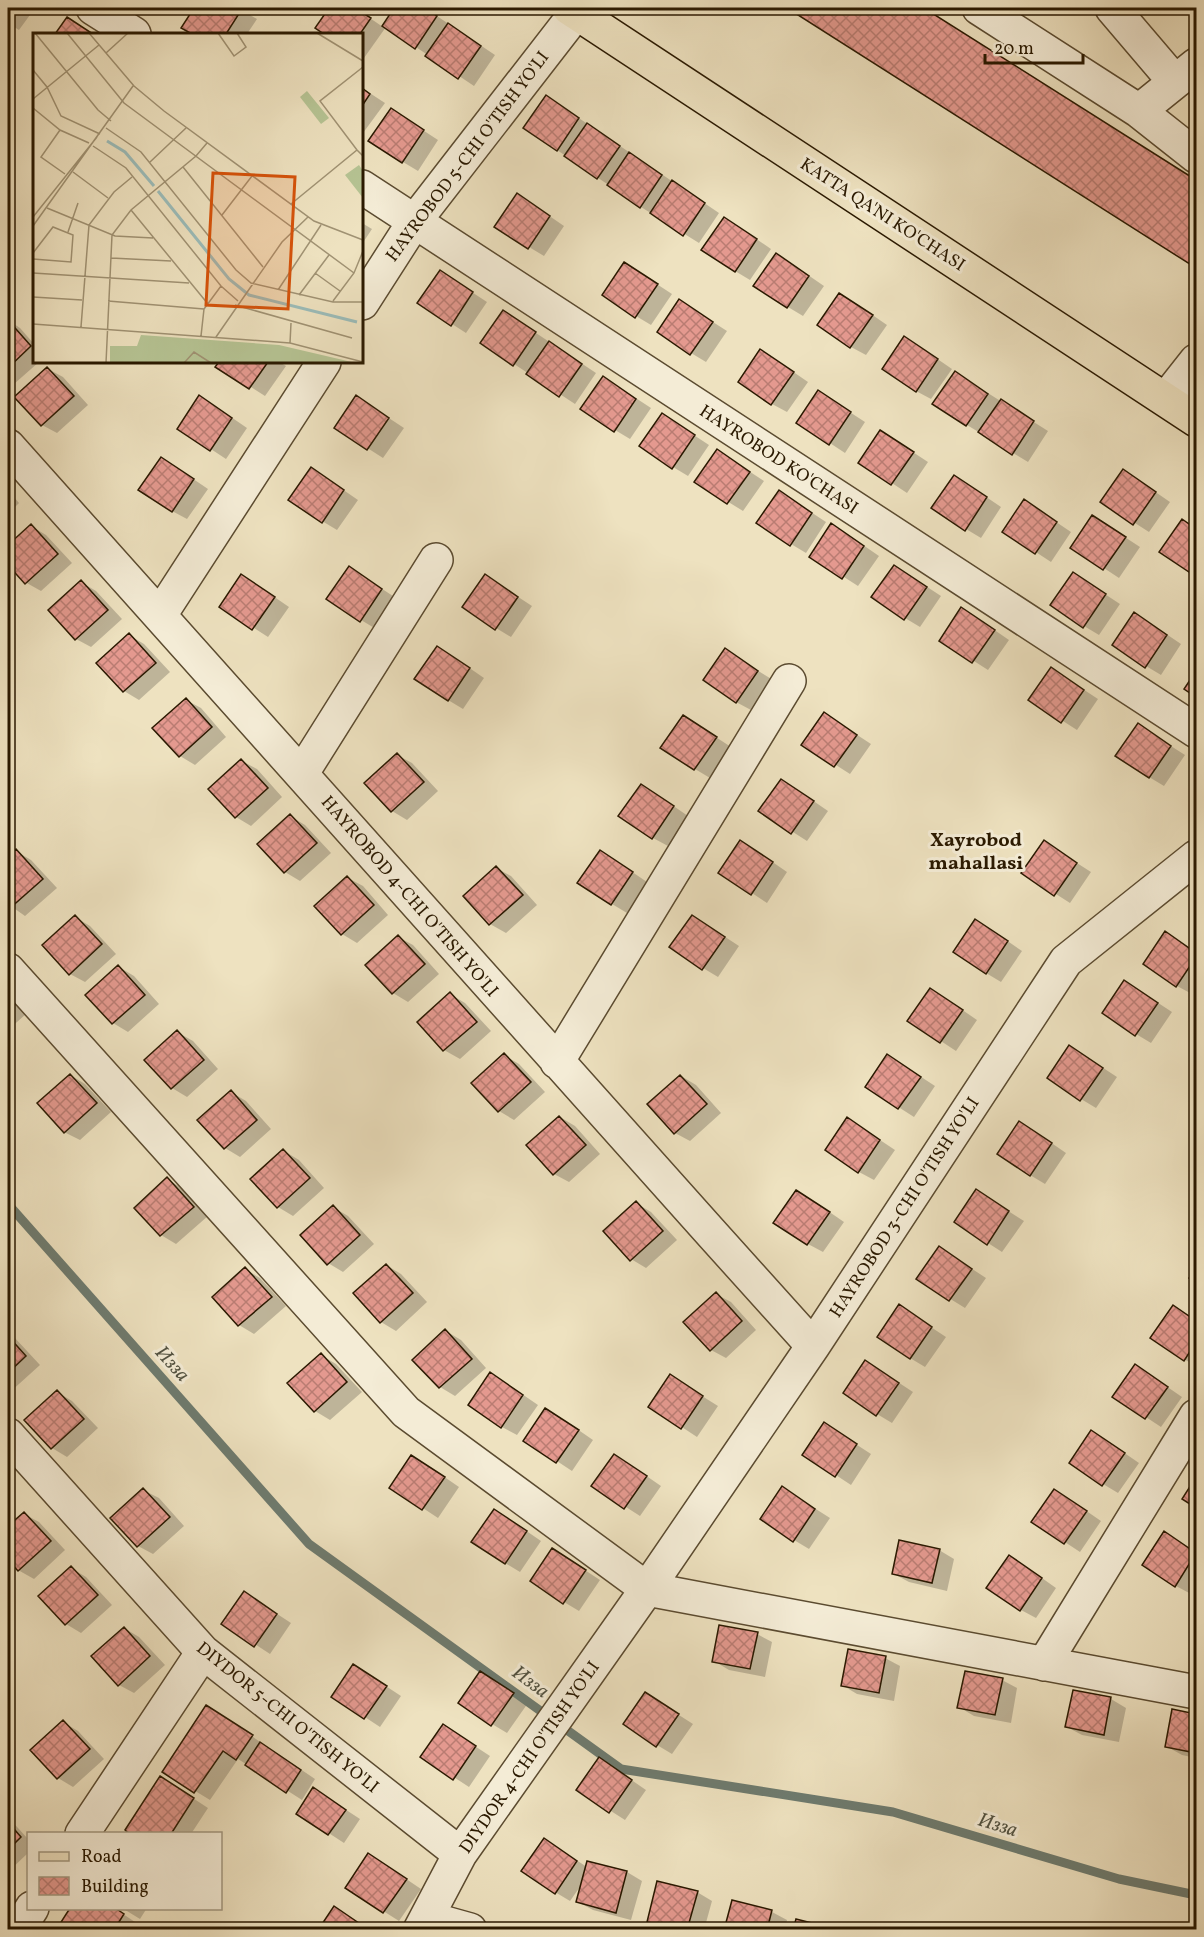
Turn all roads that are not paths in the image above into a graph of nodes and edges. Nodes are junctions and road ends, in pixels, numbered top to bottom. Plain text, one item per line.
1 (93, 8) edge
2 (979, 8) edge
3 (1112, 8) edge
4 (575, 9) edge
5 (132, 33) edge
6 (1186, 73) edge
7 (1139, 111) junction
8 (1197, 156) edge
9 (363, 188) edge
10 (414, 222) junction
11 (363, 301) edge
12 (1197, 361) edge
13 (323, 363) edge
14 (1166, 399) junction
15 (1197, 420) edge
16 (8, 446) edge
17 (436, 560) dead end
18 (160, 615) junction
19 (789, 681) dead end
20 (1197, 731) edge
21 (302, 773) junction
22 (1197, 857) edge
23 (8, 970) edge
24 (557, 1062) junction
25 (813, 1346) junction
26 (1197, 1416) edge
27 (8, 1435) edge
28 (647, 1589) junction
29 (203, 1652) junction
30 (1044, 1664) junction
31 (1197, 1692) edge
32 (83, 1832) edge
33 (460, 1854) junction
34 (423, 1924) edge
35 (470, 1929) edge

1 - 5 street
2 - 7 street
3 - 6 street
4 - 10 street, HAYROBOD 5-CHI O'TISH YO'LI
4 - 14 main road, KATTA QA'NI KO'CHASI
6 - 7 street
7 - 8 street
9 - 10 street, HAYROBOD KO'CHASI
10 - 11 street, HAYROBOD 5-CHI O'TISH YO'LI
10 - 20 street, HAYROBOD KO'CHASI
12 - 14 street
13 - 18 street
14 - 15 main road, KATTA QA'NI KO'CHASI
16 - 18 street, HAYROBOD 4-CHI O'TISH YO'LI
17 - 21 street
18 - 21 street, HAYROBOD 4-CHI O'TISH YO'LI
19 - 24 street
21 - 24 street, HAYROBOD 4-CHI O'TISH YO'LI
22 - 25 street, HAYROBOD 3-CHI O'TISH YO'LI
23 - 28 street
24 - 25 street, HAYROBOD 4-CHI O'TISH YO'LI
25 - 28 street, HAYROBOD 3-CHI O'TISH YO'LI
26 - 30 street
27 - 29 street, DIYDOR 5-CHI O'TISH YO'LI
28 - 30 street
28 - 33 street, DIYDOR 4-CHI O'TISH YO'LI
29 - 32 street
29 - 33 street, DIYDOR 5-CHI O'TISH YO'LI
30 - 31 street
33 - 34 street, DIYDOR 4-CHI O'TISH YO'LI
34 - 35 street

